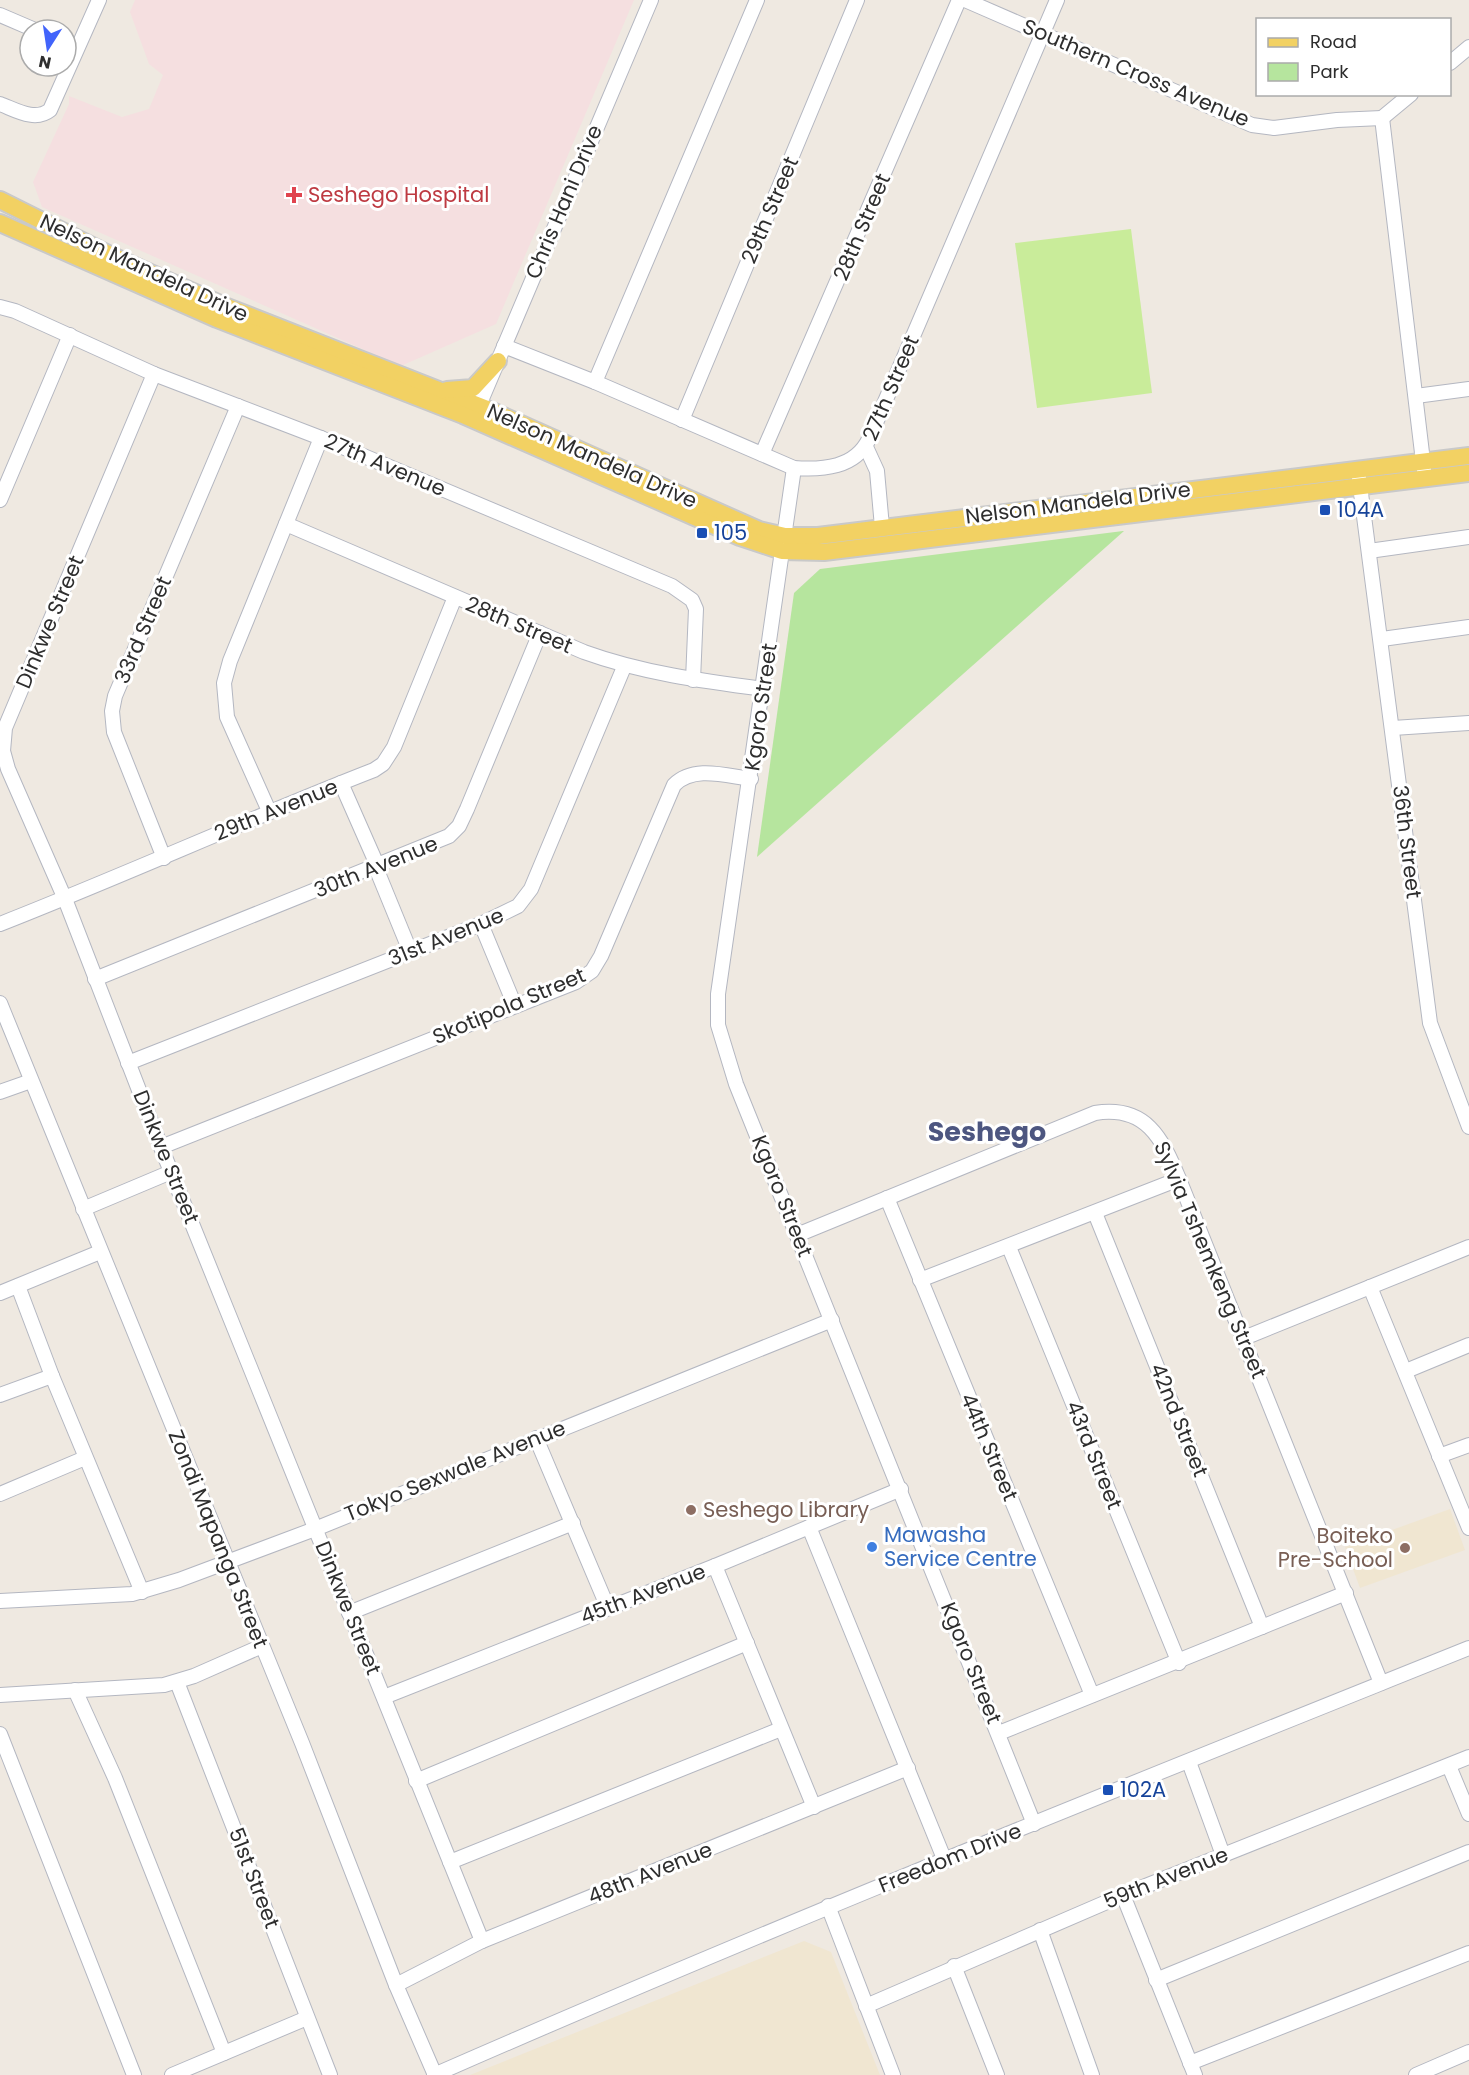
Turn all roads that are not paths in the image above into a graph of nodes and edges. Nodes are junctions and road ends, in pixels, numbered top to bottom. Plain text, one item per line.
1 (99, 0) edge
2 (651, 0) edge
3 (757, 0) edge
4 (857, 0) edge
5 (959, 0) edge
6 (965, 0) edge
7 (1057, 0) edge
8 (0, 15) edge
9 (18, 23) edge
10 (1042, 32) junction
11 (78, 37) edge
12 (1469, 47) edge
13 (1451, 61) edge
14 (62, 78) edge
15 (1409, 96) edge
16 (0, 104) edge
17 (1382, 118) junction
18 (0, 200) edge
19 (0, 223) edge
20 (0, 307) edge
21 (70, 335) junction
22 (501, 353) junction
23 (154, 374) junction
24 (595, 382) junction
25 (437, 389) junction
26 (1469, 389) edge
27 (1416, 396) junction
28 (238, 406) junction
29 (476, 413) junction
30 (682, 420) junction
31 (321, 438) junction
32 (866, 447) junction
33 (762, 454) junction
34 (1469, 456) edge
35 (1423, 461) junction
36 (794, 468) junction
37 (1358, 469) junction
38 (1469, 473) edge
39 (1425, 478) junction
40 (1360, 486) junction
41 (0, 500) edge
42 (286, 524) junction
43 (882, 527) junction
44 (1469, 537) edge
45 (783, 543) junction
46 (1369, 551) junction
47 (455, 597) junction
48 (1469, 627) edge
49 (540, 633) junction
50 (1382, 639) junction
51 (624, 667) junction
52 (693, 680) junction
53 (764, 689) junction
54 (1469, 723) edge
55 (1393, 728) junction
56 (751, 779) junction
57 (342, 783) junction
58 (270, 811) junction
59 (164, 858) junction
60 (377, 867) junction
61 (65, 899) junction
62 (0, 924) edge
63 (481, 924) junction
64 (410, 951) junction
65 (95, 979) junction
66 (0, 1004) edge
67 (515, 1006) junction
68 (128, 1063) junction
69 (31, 1081) junction
70 (0, 1092) edge
71 (1469, 1127) edge
72 (161, 1147) junction
73 (171, 1172) junction
74 (1179, 1179) junction
75 (887, 1198) junction
76 (82, 1209) junction
77 (1095, 1213) junction
78 (797, 1234) junction
79 (1009, 1247) junction
80 (1469, 1247) edge
81 (100, 1252) junction
82 (920, 1280) junction
83 (18, 1286) junction
84 (1370, 1287) junction
85 (0, 1293) edge
86 (832, 1320) junction
87 (1244, 1338) junction
88 (1469, 1346) edge
89 (1406, 1371) junction
90 (51, 1376) junction
91 (0, 1395) edge
92 (536, 1438) junction
93 (1469, 1444) edge
94 (1439, 1456) junction
95 (85, 1458) junction
96 (901, 1489) junction
97 (0, 1494) edge
98 (573, 1523) junction
99 (809, 1527) junction
100 (1469, 1528) edge
101 (315, 1529) junction
102 (228, 1564) junction
103 (715, 1566) junction
104 (142, 1592) junction
105 (1346, 1593) junction
106 (0, 1601) edge
107 (608, 1608) junction
108 (349, 1613) junction
109 (1262, 1627) junction
110 (747, 1643) junction
111 (262, 1646) junction
112 (1469, 1648) edge
113 (1179, 1663) junction
114 (177, 1682) junction
115 (1381, 1683) junction
116 (75, 1690) junction
117 (0, 1695) edge
118 (1092, 1695) junction
119 (384, 1697) junction
120 (781, 1730) junction
121 (999, 1733) junction
122 (0, 1734) edge
123 (1469, 1757) edge
124 (1189, 1762) junction
125 (1449, 1766) junction
126 (908, 1768) junction
127 (416, 1780) junction
128 (814, 1806) junction
129 (1469, 1814) edge
130 (1034, 1824) junction
131 (1469, 1852) edge
132 (1223, 1855) junction
133 (945, 1861) junction
134 (450, 1862) junction
135 (1124, 1895) junction
136 (828, 1906) junction
137 (1040, 1930) junction
138 (482, 1941) junction
139 (1469, 1953) edge
140 (954, 1966) junction
141 (1156, 1980) junction
142 (396, 1985) junction
143 (866, 2006) junction
144 (307, 2018) junction
145 (1469, 2052) edge
146 (224, 2053) junction
147 (1192, 2069) edge
148 (134, 2075) edge
149 (172, 2075) edge
150 (330, 2075) edge
151 (434, 2075) edge
152 (893, 2075) edge
153 (997, 2075) edge
154 (1092, 2075) edge
155 (1416, 2075) edge

1 - 11 street
2 - 22 street, Chris Hani Drive
3 - 24 street
4 - 30 street, 29th Street
5 - 33 street, 28th Street
6 - 10 street, Southern Cross Avenue
7 - 10 street, 27th Street
8 - 9 street
10 - 17 street, Southern Cross Avenue
10 - 32 street, 27th Street
12 - 13 street
14 - 16 street
15 - 17 street
17 - 27 street
18 - 25 main road, Nelson Mandela Drive
19 - 29 main road, Nelson Mandela Drive
20 - 21 street, 27th Avenue
21 - 23 street, 27th Avenue
21 - 41 street
22 - 24 street, 27th Street
22 - 25 main road
22 - 29 street, Chris Hani Drive
23 - 28 street, 27th Avenue
23 - 61 street, Dinkwe Street
24 - 30 street, 27th Street
25 - 29 main road, Nelson Mandela Drive
26 - 27 street
27 - 35 street
28 - 31 street, 27th Avenue
28 - 59 street, 33rd Street
29 - 45 main road, Nelson Mandela Drive
30 - 33 street, 27th Street
31 - 42 street
31 - 52 street, 27th Avenue
32 - 36 street, 27th Street
32 - 43 street
33 - 36 street, 27th Street
34 - 35 main road, Nelson Mandela Drive
35 - 37 main road, Nelson Mandela Drive
35 - 39 street
36 - 45 street, Kgoro Street
37 - 40 street, 36th Street
37 - 43 main road, Nelson Mandela Drive
38 - 39 main road, Nelson Mandela Drive
39 - 40 main road, Nelson Mandela Drive
40 - 45 main road, Nelson Mandela Drive
40 - 46 street, 36th Street
42 - 47 street, 28th Street
42 - 58 street
43 - 45 main road, Nelson Mandela Drive
44 - 46 street
45 - 53 street, Kgoro Street
46 - 50 street, 36th Street
47 - 49 street, 28th Street
47 - 57 street, 29th Avenue
48 - 50 street
49 - 51 street, 28th Street
49 - 60 street, 30th Avenue
50 - 55 street, 36th Street
51 - 52 street, 28th Street
51 - 63 street, 31st Avenue
52 - 53 street, 28th Street
53 - 56 street, Kgoro Street
54 - 55 street
55 - 71 street, 36th Street
56 - 67 street, Skotipola Street
56 - 78 street, Kgoro Street
57 - 58 street, 29th Avenue
57 - 60 street
58 - 59 street, 29th Avenue
59 - 61 street, 29th Avenue
60 - 64 street
60 - 65 street, 30th Avenue
61 - 62 street, 29th Avenue
61 - 65 street, Dinkwe Street
63 - 64 street, 31st Avenue
63 - 67 street
64 - 68 street, 31st Avenue
65 - 68 street, Dinkwe Street
66 - 69 street, Zondi Mapanga Street
67 - 72 street, Skotipola Street
68 - 72 street, Dinkwe Street
69 - 70 street
69 - 76 street, Zondi Mapanga Street
72 - 73 street, Dinkwe Street
73 - 76 street
73 - 101 street, Dinkwe Street
74 - 75 street, Sylvia Tshemkeng Street
74 - 77 street
74 - 87 street, Sylvia Tshemkeng Street
75 - 78 street, Sylvia Tshemkeng Street
75 - 82 street, 44th Street
76 - 81 street, Zondi Mapanga Street
77 - 79 street
77 - 109 street, 42nd Street
78 - 86 street, Kgoro Street
79 - 82 street
79 - 113 street, 43rd Street
80 - 84 street
81 - 83 street
81 - 102 street, Zondi Mapanga Street
82 - 118 street, 44th Street
83 - 85 street
83 - 90 street
84 - 87 street
84 - 89 street
86 - 92 street, Tokyo Sexwale Avenue
86 - 96 street, Kgoro Street
87 - 105 street, Sylvia Tshemkeng Street
88 - 89 street
89 - 94 street
90 - 91 street
90 - 95 street
92 - 98 street
92 - 101 street, Tokyo Sexwale Avenue
93 - 94 street
94 - 100 street
95 - 97 street
95 - 104 street
96 - 99 street, 45th Avenue
96 - 121 street, Kgoro Street
98 - 107 street
98 - 108 street
99 - 103 street, 45th Avenue
99 - 126 street
101 - 102 street, Tokyo Sexwale Avenue
101 - 108 street, Dinkwe Street
102 - 104 street, Tokyo Sexwale Avenue
102 - 111 street, Zondi Mapanga Street
103 - 107 street, 45th Avenue
103 - 110 street
104 - 106 street, Tokyo Sexwale Avenue
105 - 109 street
105 - 115 street, Sylvia Tshemkeng Street
107 - 119 street, 45th Avenue
108 - 119 street, Dinkwe Street
109 - 113 street
110 - 120 street
110 - 127 street
111 - 114 street
111 - 142 street, Zondi Mapanga Street
112 - 115 street, Freedom Drive
113 - 118 street
114 - 116 street
114 - 144 street, 51st Street
115 - 124 street, Freedom Drive
116 - 117 street
116 - 146 street
118 - 121 street
119 - 127 street, Dinkwe Street
120 - 128 street
120 - 134 street
121 - 130 street, Kgoro Street
122 - 148 street
123 - 125 street, 59th Avenue
124 - 130 street, Freedom Drive
124 - 132 street
125 - 129 street
125 - 132 street, 59th Avenue
126 - 128 street, 48th Avenue
126 - 133 street
127 - 134 street, Dinkwe Street
128 - 138 street, 48th Avenue
130 - 133 street, Freedom Drive
131 - 141 street
132 - 135 street, 59th Avenue
133 - 136 street, Freedom Drive
134 - 138 street, Dinkwe Street
135 - 137 street, 59th Avenue
135 - 141 street
136 - 143 street
136 - 151 street, Freedom Drive
137 - 140 street, 59th Avenue
137 - 154 street
138 - 142 street, 48th Avenue
139 - 147 street
140 - 143 street, 59th Avenue
140 - 153 street
141 - 147 street
142 - 151 street, Zondi Mapanga Street
143 - 152 street
144 - 146 street
144 - 150 street, 51st Street
145 - 155 street
146 - 149 street

